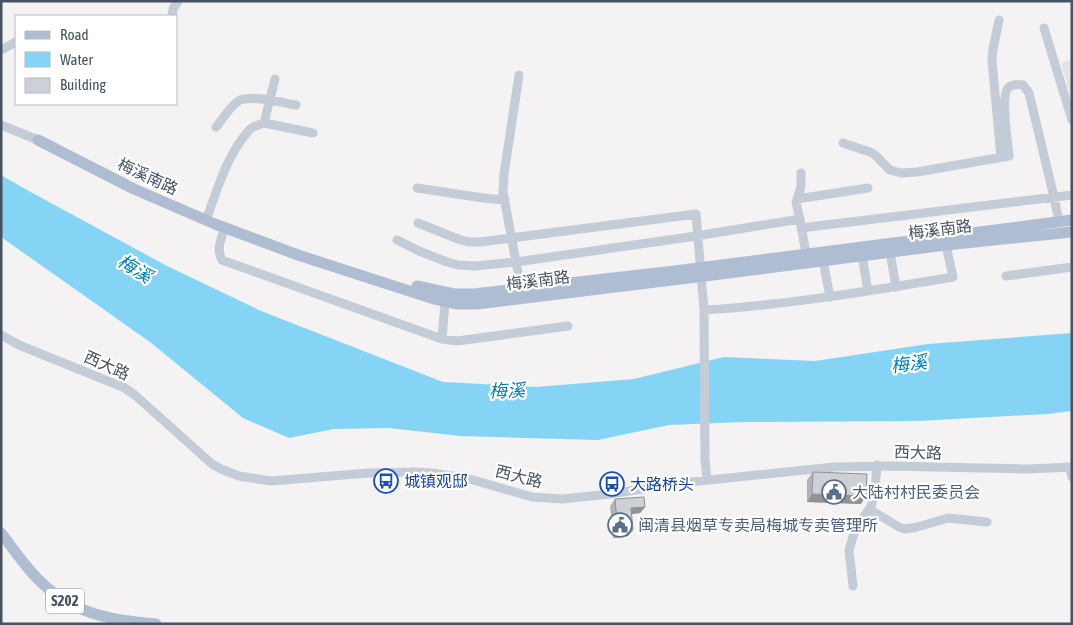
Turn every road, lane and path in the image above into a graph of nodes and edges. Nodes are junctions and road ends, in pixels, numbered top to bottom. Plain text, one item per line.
1 (178, 1) edge
2 (172, 15) edge
3 (999, 20) dead end
4 (1044, 28) dead end
5 (15, 43) edge
6 (1, 50) edge
7 (520, 75) dead end
8 (275, 79) dead end
9 (269, 101) junction
10 (296, 105) dead end
11 (1072, 120) edge
12 (264, 123) junction
13 (1, 125) edge
14 (216, 127) dead end
15 (313, 134) dead end
16 (38, 140) joint
17 (843, 143) dead end
18 (1001, 158) junction
19 (801, 173) dead end
20 (417, 188) dead end
21 (868, 188) dead end
22 (1072, 195) edge
23 (1054, 197) junction
24 (797, 199) junction
25 (505, 200) junction
26 (207, 218) junction
27 (1072, 220) edge
28 (1059, 222) junction
29 (418, 223) dead end
30 (801, 223) junction
31 (225, 228) junction
32 (1072, 232) edge
33 (698, 236) junction
34 (512, 237) junction
35 (397, 240) dead end
36 (946, 245) junction
37 (890, 252) junction
38 (862, 255) junction
39 (807, 258) junction
40 (823, 260) junction
41 (516, 262) junction
42 (1072, 267) edge
43 (701, 272) junction
44 (1006, 276) dead end
45 (896, 287) junction
46 (521, 289) junction
47 (868, 291) junction
48 (830, 297) junction
49 (445, 302) junction
50 (704, 310) junction
51 (568, 326) dead end
52 (1, 335) edge
53 (442, 339) junction
54 (877, 466) junction
55 (1070, 467) edge
56 (1072, 477) edge
57 (707, 480) junction
58 (869, 509) junction
59 (987, 522) dead end
60 (1, 533) edge
61 (853, 586) dead end
62 (156, 624) edge

1 - 2 street
3 - 18 street
4 - 11 street
5 - 6 street
7 - 25 street
8 - 9 street
9 - 10 street
9 - 12 street
9 - 14 street
12 - 15 street
12 - 26 street
13 - 16 street, 梅溪南路
16 - 26 main road, 梅溪南路
17 - 18 street
18 - 23 street
19 - 24 street
20 - 25 street
21 - 24 street
22 - 23 street
23 - 28 street
23 - 30 street
24 - 30 street
25 - 34 street
26 - 31 main road, 梅溪南路
26 - 46 main road, 梅溪南路
27 - 28 main road, 梅溪南路
28 - 39 main road, 梅溪南路
29 - 34 street
30 - 33 street
30 - 39 street
31 - 49 main road, 梅溪南路
31 - 53 street
32 - 36 main road, 梅溪南路
33 - 34 street
33 - 41 street
33 - 43 street
34 - 41 street
35 - 41 street
36 - 37 main road, 梅溪南路
36 - 45 street
37 - 38 main road, 梅溪南路
37 - 45 street
38 - 40 main road, 梅溪南路
38 - 47 street
39 - 40 main road, 梅溪南路
39 - 43 main road, 梅溪南路
40 - 48 street
41 - 46 street
42 - 44 street
43 - 46 main road, 梅溪南路
43 - 49 main road, 梅溪南路
43 - 50 street
45 - 47 street
47 - 48 street
48 - 50 street
49 - 53 street
50 - 57 street
51 - 53 street
52 - 57 street, 西大路
54 - 55 street, 西大路
54 - 57 street, 西大路
54 - 58 street
55 - 56 street
58 - 59 street
58 - 61 street
60 - 62 main road, S202

